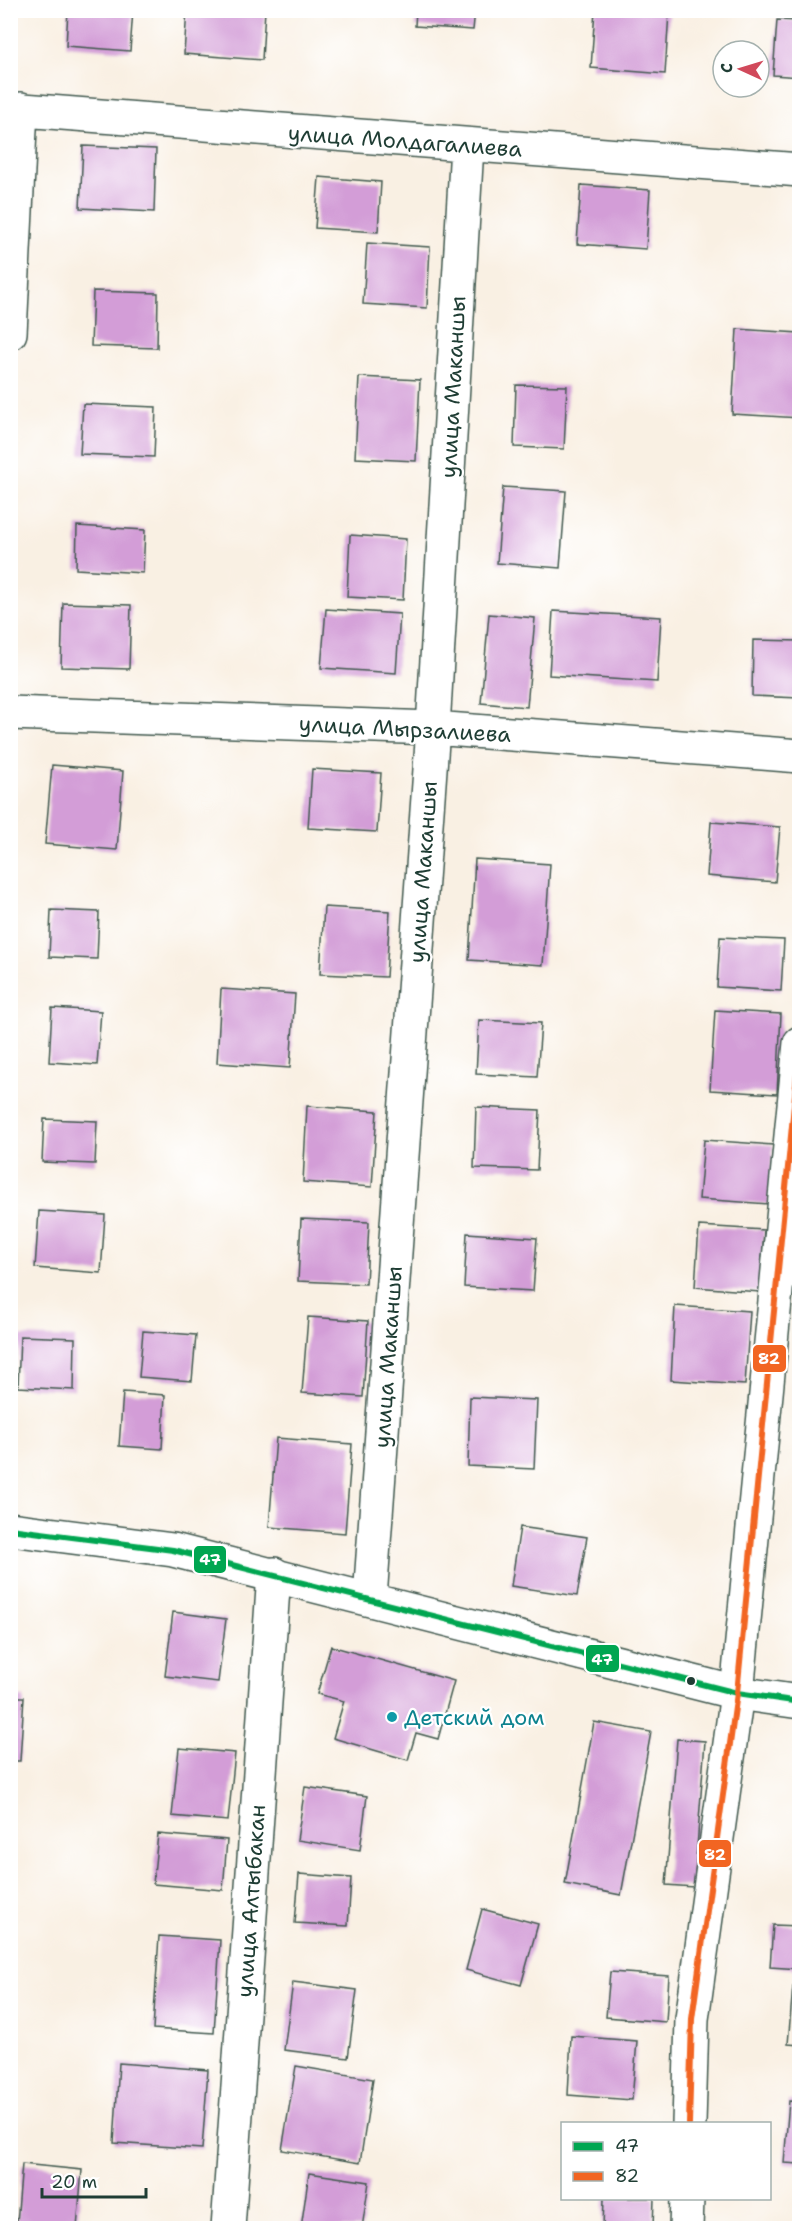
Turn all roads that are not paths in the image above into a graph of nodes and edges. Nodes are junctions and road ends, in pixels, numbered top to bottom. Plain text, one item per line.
1 (16, 109) edge
2 (467, 146) junction
3 (800, 170) edge
4 (10, 333) edge
5 (10, 712) edge
6 (433, 728) junction
7 (800, 756) edge
8 (800, 1043) edge
9 (10, 1529) edge
10 (274, 1574) junction
11 (370, 1598) junction
12 (737, 1692) junction
13 (800, 1702) edge
14 (689, 2122) edge
15 (687, 2200) edge
16 (228, 2229) edge
17 (686, 2229) edge

1 - 2 street, улица Молдагалиева
1 - 4 street
2 - 3 street, улица Молдагалиева
2 - 6 street, улица Маканшы
5 - 6 street, улица Мырзалиева
6 - 7 street, улица Мырзалиева
6 - 11 street, улица Маканшы
8 - 12 street
9 - 10 street
10 - 11 street
10 - 16 street, улица Алтыбакан
11 - 12 street
12 - 13 street
12 - 14 street
15 - 17 street

